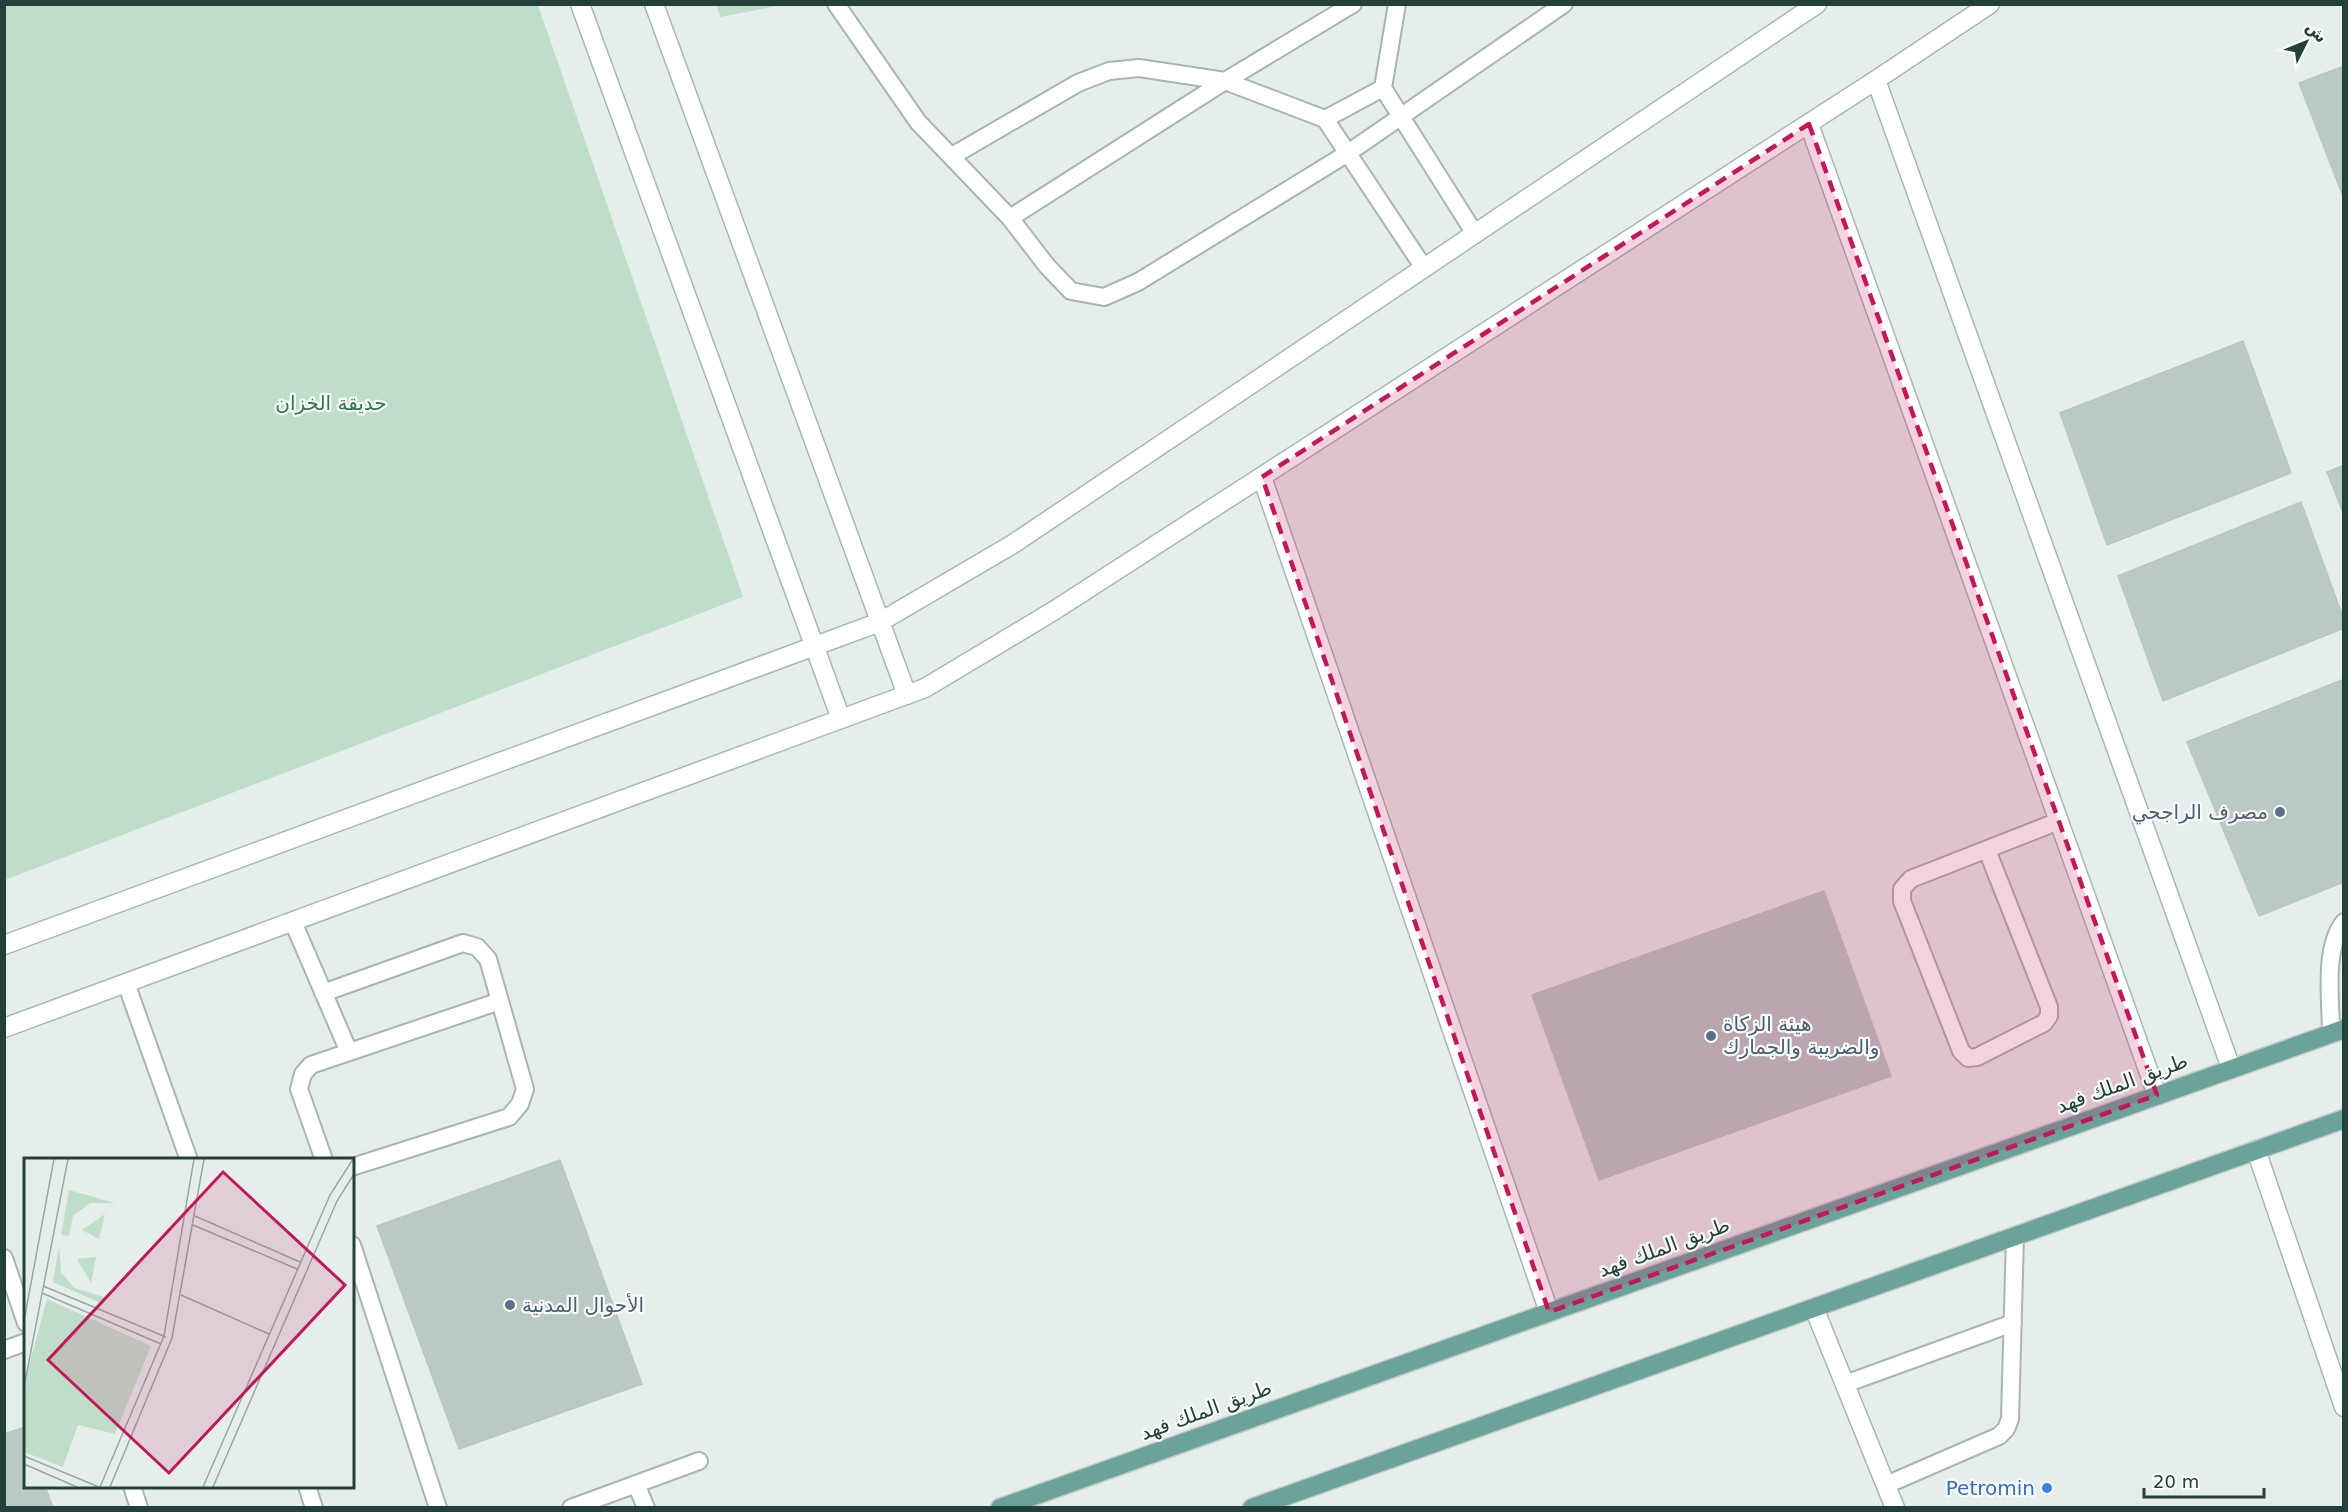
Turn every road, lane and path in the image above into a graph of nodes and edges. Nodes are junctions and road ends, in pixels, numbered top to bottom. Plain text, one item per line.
1 (580, 4) edge
2 (654, 4) edge
3 (836, 4) edge
4 (1353, 4) edge
5 (1397, 4) edge
6 (1564, 4) edge
7 (1817, 4) edge
8 (1990, 4) edge
9 (1796, 10) edge
10 (1876, 80) junction
11 (1226, 81) junction
12 (1383, 88) junction
13 (1401, 117) junction
14 (1325, 119) junction
15 (1809, 124) junction
16 (1348, 153) junction
17 (952, 156) junction
18 (1010, 218) junction
19 (1475, 234) junction
20 (1424, 268) junction
21 (1262, 477) junction
22 (880, 622) junction
23 (814, 646) junction
24 (907, 695) junction
25 (841, 719) junction
26 (2059, 821) junction
27 (1987, 850) junction
28 (293, 922) junction
29 (2343, 922) edge
30 (4, 945) edge
31 (126, 983) junction
32 (323, 993) junction
33 (500, 1001) junction
34 (4, 1028) edge
35 (2337, 1031) edge
36 (349, 1052) junction
37 (2231, 1068) junction
38 (2157, 1095) junction
39 (2343, 1119) edge
40 (2256, 1150) junction
41 (188, 1158) edge
42 (323, 1158) edge
43 (354, 1166) edge
44 (2015, 1236) junction
45 (354, 1251) edge
46 (4, 1258) edge
47 (1814, 1308) junction
48 (1549, 1312) junction
49 (24, 1317) edge
50 (2013, 1323) junction
51 (24, 1343) edge
52 (4, 1350) edge
53 (1845, 1384) junction
54 (2343, 1407) edge
55 (699, 1461) dead end
56 (636, 1484) junction
57 (1886, 1485) junction
58 (133, 1488) edge
59 (307, 1488) edge
60 (139, 1508) edge
61 (314, 1508) edge
62 (438, 1508) edge
63 (571, 1508) edge
64 (646, 1508) edge
65 (1000, 1508) edge
66 (1252, 1508) edge
67 (1895, 1508) edge

1 - 23 street
2 - 22 street
3 - 17 lane
4 - 11 lane
5 - 12 lane
6 - 13 lane
7 - 9 street
8 - 10 street
9 - 19 street
10 - 15 street
10 - 37 street
11 - 14 lane
11 - 17 lane
11 - 18 lane
12 - 13 lane
12 - 14 lane
13 - 16 lane
13 - 19 lane
14 - 16 lane
15 - 21 street
15 - 26 street
16 - 18 lane
16 - 20 lane
17 - 18 lane
19 - 20 street
20 - 22 street
21 - 24 street
21 - 48 street
22 - 23 street
22 - 24 street
23 - 25 street
23 - 30 street
24 - 25 street
25 - 28 street
26 - 27 lane
26 - 38 street
27 - 27 lane
28 - 31 street
28 - 32 lane
29 - 35 lane
31 - 34 street
31 - 41 lane
32 - 33 lane
32 - 36 lane
33 - 36 lane
33 - 43 lane
35 - 37 main road, طريق الملك فهد
36 - 42 lane
37 - 38 main road, طريق الملك فهد
38 - 48 main road, طريق الملك فهد
39 - 40 main road
40 - 44 main road
40 - 54 street
44 - 47 main road
44 - 50 lane
45 - 62 lane
46 - 49 lane
47 - 53 street
47 - 66 main road
48 - 65 main road, طريق الملك فهد
50 - 53 lane
50 - 57 lane
51 - 52 lane
53 - 57 street
55 - 56 lane
56 - 63 lane
56 - 64 lane
57 - 67 street
58 - 60 lane
59 - 61 lane

